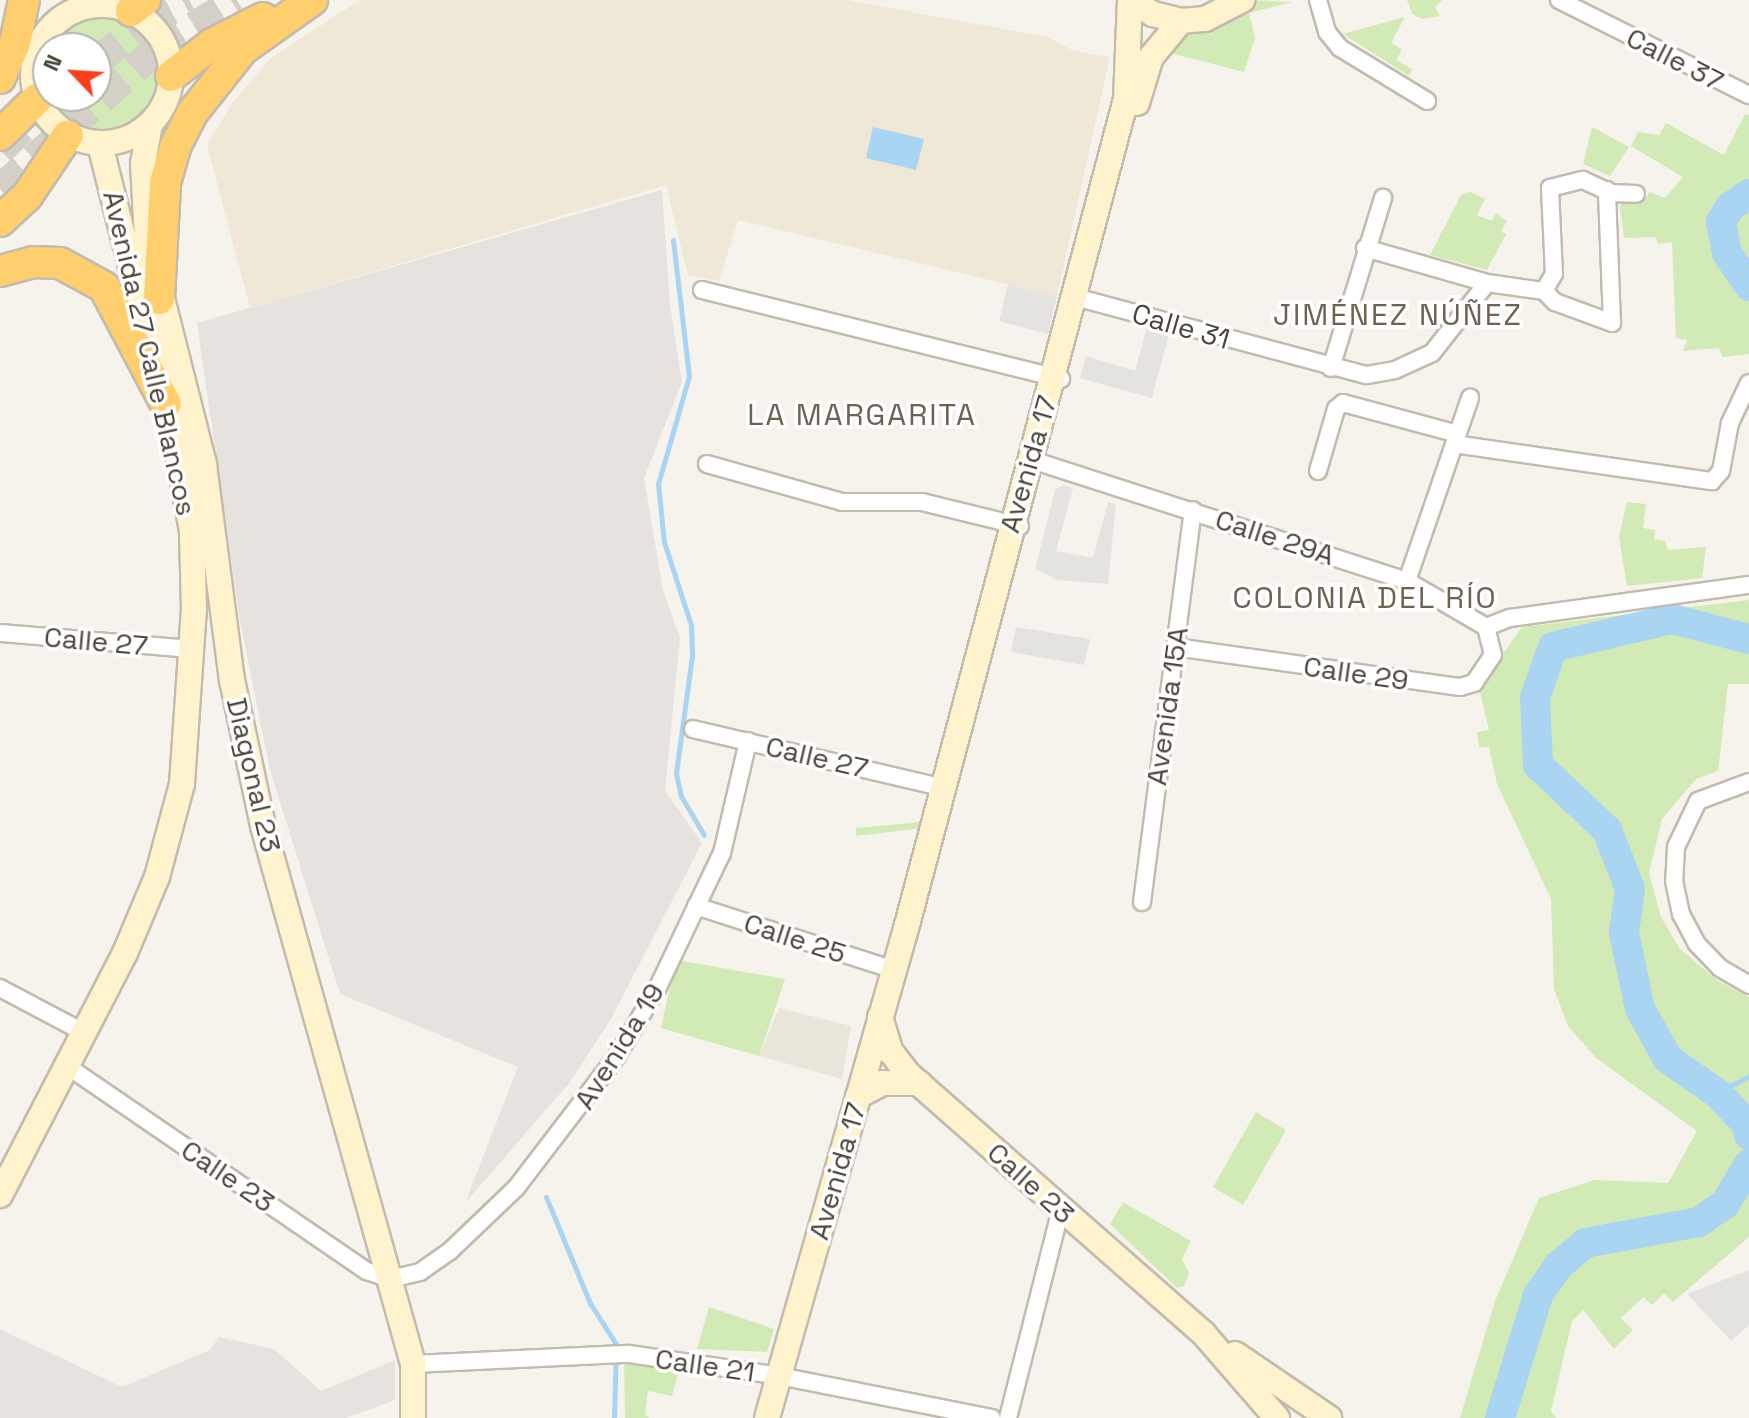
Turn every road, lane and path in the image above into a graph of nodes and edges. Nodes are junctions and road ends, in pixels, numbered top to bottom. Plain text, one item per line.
1 (24, 0) edge
2 (310, 0) edge
3 (1131, 0) edge
4 (1242, 0) edge
5 (1318, 0) edge
6 (1559, 0) edge
7 (120, 4) edge
8 (56, 10) edge
9 (1181, 21) junction
10 (45, 32) edge
11 (171, 76) junction
12 (0, 78) edge
13 (1749, 95) edge
14 (1427, 101) dead end
15 (32, 104) edge
16 (44, 112) edge
17 (150, 124) junction
18 (1, 132) edge
19 (68, 135) junction
20 (100, 144) junction
21 (1607, 190) junction
22 (1636, 194) dead end
23 (27, 196) junction
24 (1383, 198) dead end
25 (0, 221) edge
26 (0, 232) edge
27 (1365, 248) junction
28 (0, 271) edge
29 (1487, 283) junction
30 (702, 290) dead end
31 (1544, 291) junction
32 (159, 299) junction
33 (1080, 299) junction
34 (1331, 368) junction
35 (1356, 375) junction
36 (1058, 378) junction
37 (1749, 383) edge
38 (1470, 398) dead end
39 (1349, 403) junction
40 (166, 404) junction
41 (1456, 439) junction
42 (1035, 460) junction
43 (707, 464) dead end
44 (1318, 471) dead end
45 (1193, 510) junction
46 (1016, 525) junction
47 (1407, 581) junction
48 (1749, 585) edge
49 (1486, 627) junction
50 (0, 633) edge
51 (1175, 647) junction
52 (192, 649) junction
53 (693, 729) dead end
54 (748, 741) junction
55 (1749, 782) edge
56 (941, 787) junction
57 (1142, 902) dead end
58 (696, 906) junction
59 (907, 925) junction
60 (894, 970) junction
61 (1749, 985) edge
62 (0, 988) edge
63 (880, 1017) junction
64 (87, 1034) junction
65 (70, 1068) junction
66 (919, 1083) junction
67 (858, 1096) junction
68 (0, 1195) edge
69 (1061, 1208) junction
70 (390, 1279) junction
71 (1203, 1333) junction
72 (413, 1364) junction
73 (779, 1376) junction
74 (413, 1418) edge
75 (767, 1418) edge
76 (992, 1418) edge
77 (1008, 1418) edge
78 (1277, 1418) edge
79 (1329, 1418) edge

1 - 12 highway
2 - 11 highway
2 - 32 highway
3 - 9 main road
3 - 33 main road, Avenida 17
4 - 9 main road
5 - 14 street
6 - 13 street, Calle 37
7 - 8 main road
7 - 11 main road
8 - 10 main road
9 - 33 main road, Avenida 17
11 - 17 main road
15 - 18 highway
16 - 19 main road
17 - 20 main road
17 - 32 main road, Diagonal 23
19 - 20 main road
19 - 23 highway
20 - 40 main road, Avenida 27 Calle Blancos
21 - 22 street
21 - 31 street
21 - 31 street
23 - 25 highway
23 - 26 highway
24 - 27 street
27 - 29 street
27 - 34 street
28 - 40 highway
29 - 31 street
29 - 35 street, Calle 31
30 - 36 street
32 - 70 main road, Diagonal 23
33 - 34 street, Calle 31
33 - 36 main road, Avenida 17
34 - 35 street, Calle 31
35 - 39 street
36 - 42 main road, Avenida 17
37 - 41 street
38 - 41 street
39 - 41 street
39 - 44 street
40 - 52 main road, Avenida 27 Calle Blancos
41 - 47 street
42 - 45 street, Calle 29A
42 - 46 main road, Avenida 17
43 - 46 street
45 - 47 street, Calle 29A
45 - 51 street, Avenida 15A
46 - 56 main road, Avenida 17
46 - 59 main road, Avenida 17
47 - 49 street, Calle 29A
48 - 49 street
49 - 51 street, Calle 29
50 - 52 street, Calle 27
51 - 57 street, Avenida 15A
52 - 64 main road, Avenida 27 Calle Blancos
53 - 54 street, Calle 27
54 - 56 street, Calle 27
54 - 58 street, Avenida 19
55 - 61 street
56 - 59 main road, Avenida 17
58 - 60 street, Calle 25
58 - 70 street, Avenida 19
59 - 60 main road, Avenida 17
60 - 63 main road, Avenida 17
62 - 64 street
63 - 66 main road, Calle 23
63 - 67 main road, Avenida 17
64 - 65 main road, Avenida 27 Calle Blancos
65 - 68 main road, Avenida 27 Calle Blancos
65 - 70 street, Calle 23
66 - 67 main road
66 - 69 main road, Calle 23
67 - 73 main road, Avenida 17
69 - 71 main road, Calle 23
69 - 77 street
70 - 72 main road, Diagonal 23
71 - 78 main road, Calle 23
71 - 79 main road, Calle 23
72 - 73 street, Calle 21
72 - 74 main road, Diagonal 23
73 - 75 main road, Avenida 17
73 - 76 street, Calle 21

